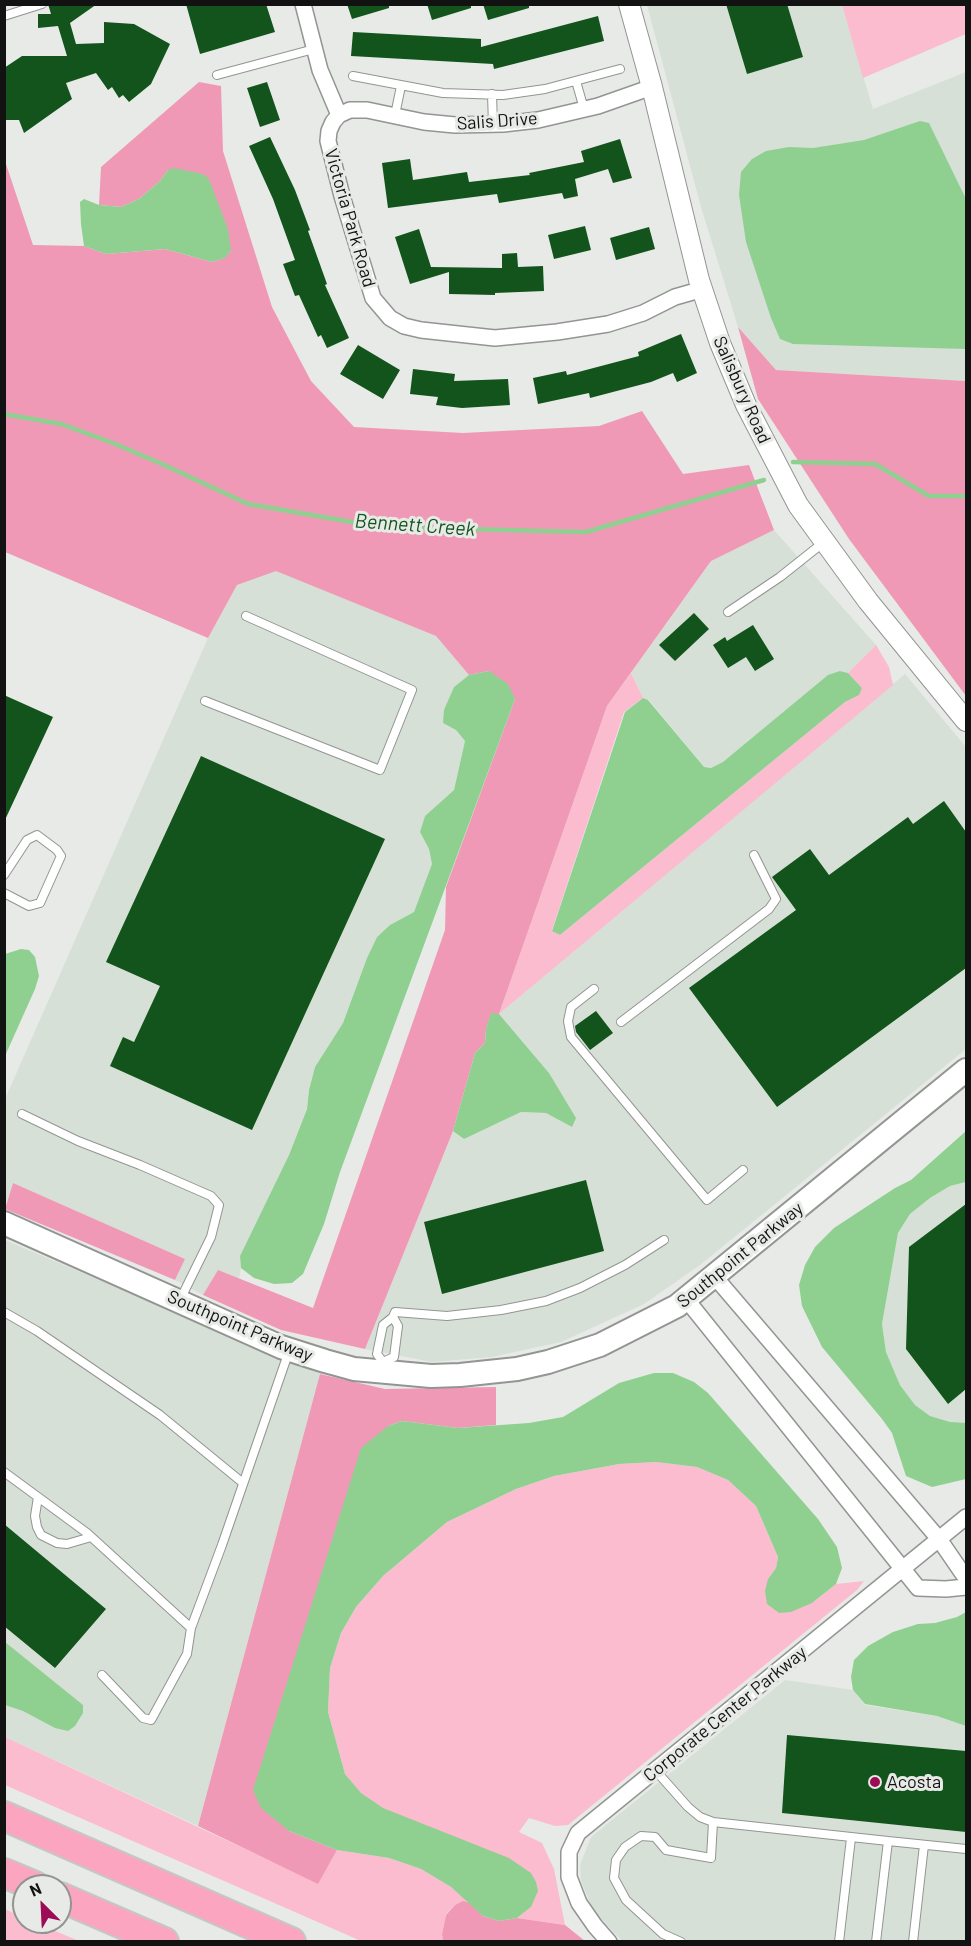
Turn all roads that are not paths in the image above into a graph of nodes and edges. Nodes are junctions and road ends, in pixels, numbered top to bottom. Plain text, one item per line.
1 (42, 4) edge
2 (303, 4) edge
3 (629, 4) edge
4 (4, 16) edge
5 (314, 49) junction
6 (620, 69) dead end
7 (217, 75) dead end
8 (353, 76) dead end
9 (576, 81) junction
10 (401, 86) junction
11 (652, 87) junction
12 (492, 94) junction
13 (584, 109) junction
14 (339, 115) junction
15 (394, 116) junction
16 (493, 125) junction
17 (703, 289) junction
18 (825, 542) junction
19 (728, 612) dead end
20 (246, 616) dead end
21 (205, 701) dead end
22 (966, 722) edge
23 (754, 855) dead end
24 (4, 875) edge
25 (4, 893) edge
26 (594, 989) dead end
27 (621, 1022) dead end
28 (966, 1070) edge
29 (22, 1114) dead end
30 (743, 1170) dead end
31 (4, 1223) edge
32 (664, 1240) dead end
33 (715, 1277) junction
34 (686, 1299) junction
35 (179, 1301) junction
36 (4, 1312) edge
37 (393, 1317) junction
38 (290, 1350) junction
39 (382, 1367) junction
40 (4, 1472) edge
41 (243, 1483) junction
42 (38, 1497) junction
43 (966, 1517) edge
44 (91, 1537) junction
45 (939, 1539) junction
46 (902, 1569) junction
47 (966, 1577) edge
48 (966, 1587) edge
49 (191, 1628) junction
50 (102, 1675) dead end
51 (656, 1771) junction
52 (4, 1816) edge
53 (713, 1822) junction
54 (851, 1838) junction
55 (888, 1842) junction
56 (924, 1845) junction
57 (966, 1849) edge
58 (72, 1902) edge
59 (164, 1941) edge
60 (291, 1941) edge
61 (609, 1941) edge
62 (681, 1941) edge
63 (839, 1941) edge
64 (876, 1941) edge
65 (913, 1941) edge

1 - 4 lane
2 - 5 street
3 - 11 street, Salisbury Road
5 - 7 lane
5 - 14 street
6 - 9 lane
8 - 10 lane
9 - 12 lane
9 - 13 lane
10 - 12 lane
10 - 15 lane
11 - 13 street, Salis Drive
11 - 17 street, Salisbury Road
12 - 16 lane
13 - 16 street, Salis Drive
14 - 15 street, Salis Drive
14 - 17 street, Victoria Park Road
15 - 16 street, Salis Drive
17 - 18 street, Salisbury Road
18 - 19 lane
18 - 22 street, Salisbury Road
20 - 21 lane
23 - 27 lane
24 - 25 lane
26 - 30 lane
28 - 33 main road, Southpoint Parkway
29 - 35 lane
31 - 35 main road, Southpoint Parkway
32 - 37 lane
33 - 34 main road, Southpoint Parkway
33 - 45 street
34 - 39 main road, Southpoint Parkway
34 - 46 street
35 - 38 main road, Southpoint Parkway
36 - 41 lane
37 - 39 lane
37 - 39 lane
38 - 39 main road, Southpoint Parkway
38 - 41 lane
40 - 42 lane
41 - 49 lane
42 - 44 lane
42 - 44 lane
43 - 45 street, Corporate Center Parkway
44 - 49 lane
45 - 46 street, Corporate Center Parkway
45 - 47 street
46 - 48 street
46 - 51 street, Corporate Center Parkway
49 - 50 lane
51 - 53 lane
51 - 61 street, Corporate Center Parkway
52 - 60 highway
53 - 54 lane
53 - 62 lane
54 - 55 lane
54 - 63 lane
55 - 56 lane
55 - 64 lane
56 - 57 lane
56 - 65 lane
58 - 59 highway

